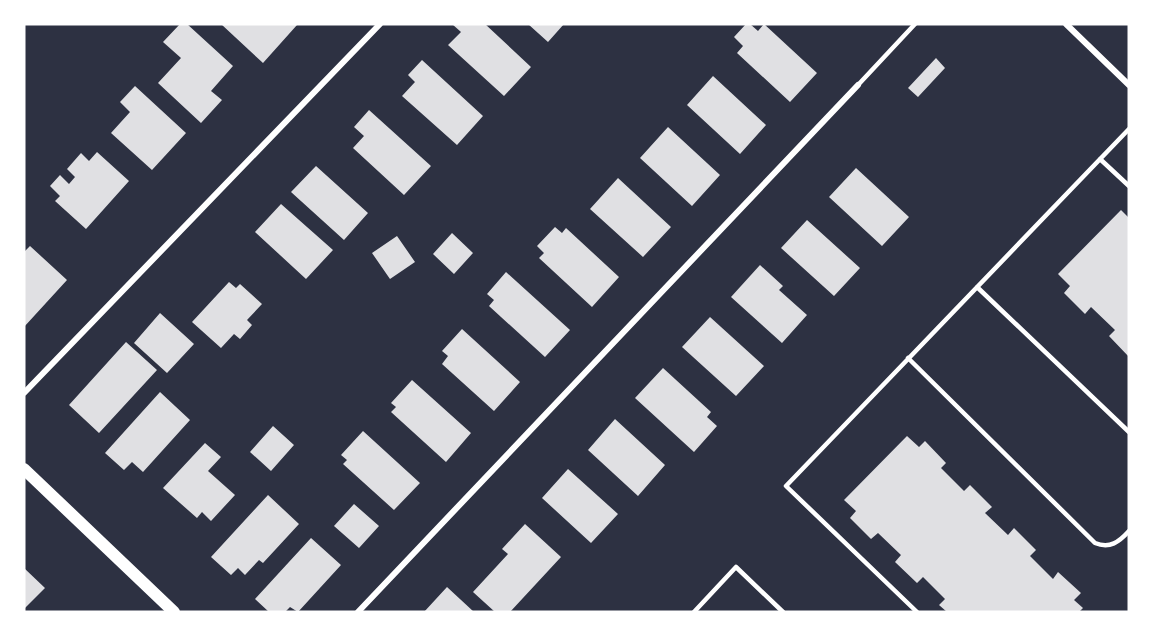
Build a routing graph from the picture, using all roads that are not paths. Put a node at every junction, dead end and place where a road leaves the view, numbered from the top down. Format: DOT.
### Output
graph roads {
  1 [pos="380,24"];
  2 [pos="915,24"];
  3 [pos="1067,25"];
  4 [pos="858,85"];
  5 [pos="1129,85"];
  6 [pos="1129,129"];
  7 [pos="1100,159"];
  8 [pos="1129,186"];
  9 [pos="977,287"];
  10 [pos="909,358"];
  11 [pos="24,393"];
  12 [pos="1129,432"];
  13 [pos="24,469"];
  14 [pos="1129,531"];
  15 [pos="174,612"];
  16 [pos="358,612"];
  17 [pos="694,612"];
  18 [pos="783,612"];
  19 [pos="917,612"];
  1 -- 11 [label="street"];
  2 -- 4 [label="lane"];
  3 -- 5 [label="street"];
  4 -- 16 [label="street"];
  6 -- 7 [label="lane"];
  7 -- 8 [label="lane"];
  7 -- 9 [label="lane"];
  9 -- 10 [label="lane"];
  9 -- 12 [label="lane"];
  10 -- 14 [label="lane"];
  10 -- 19 [label="lane"];
  13 -- 15 [label="main road"];
  17 -- 18 [label="lane"];
}
